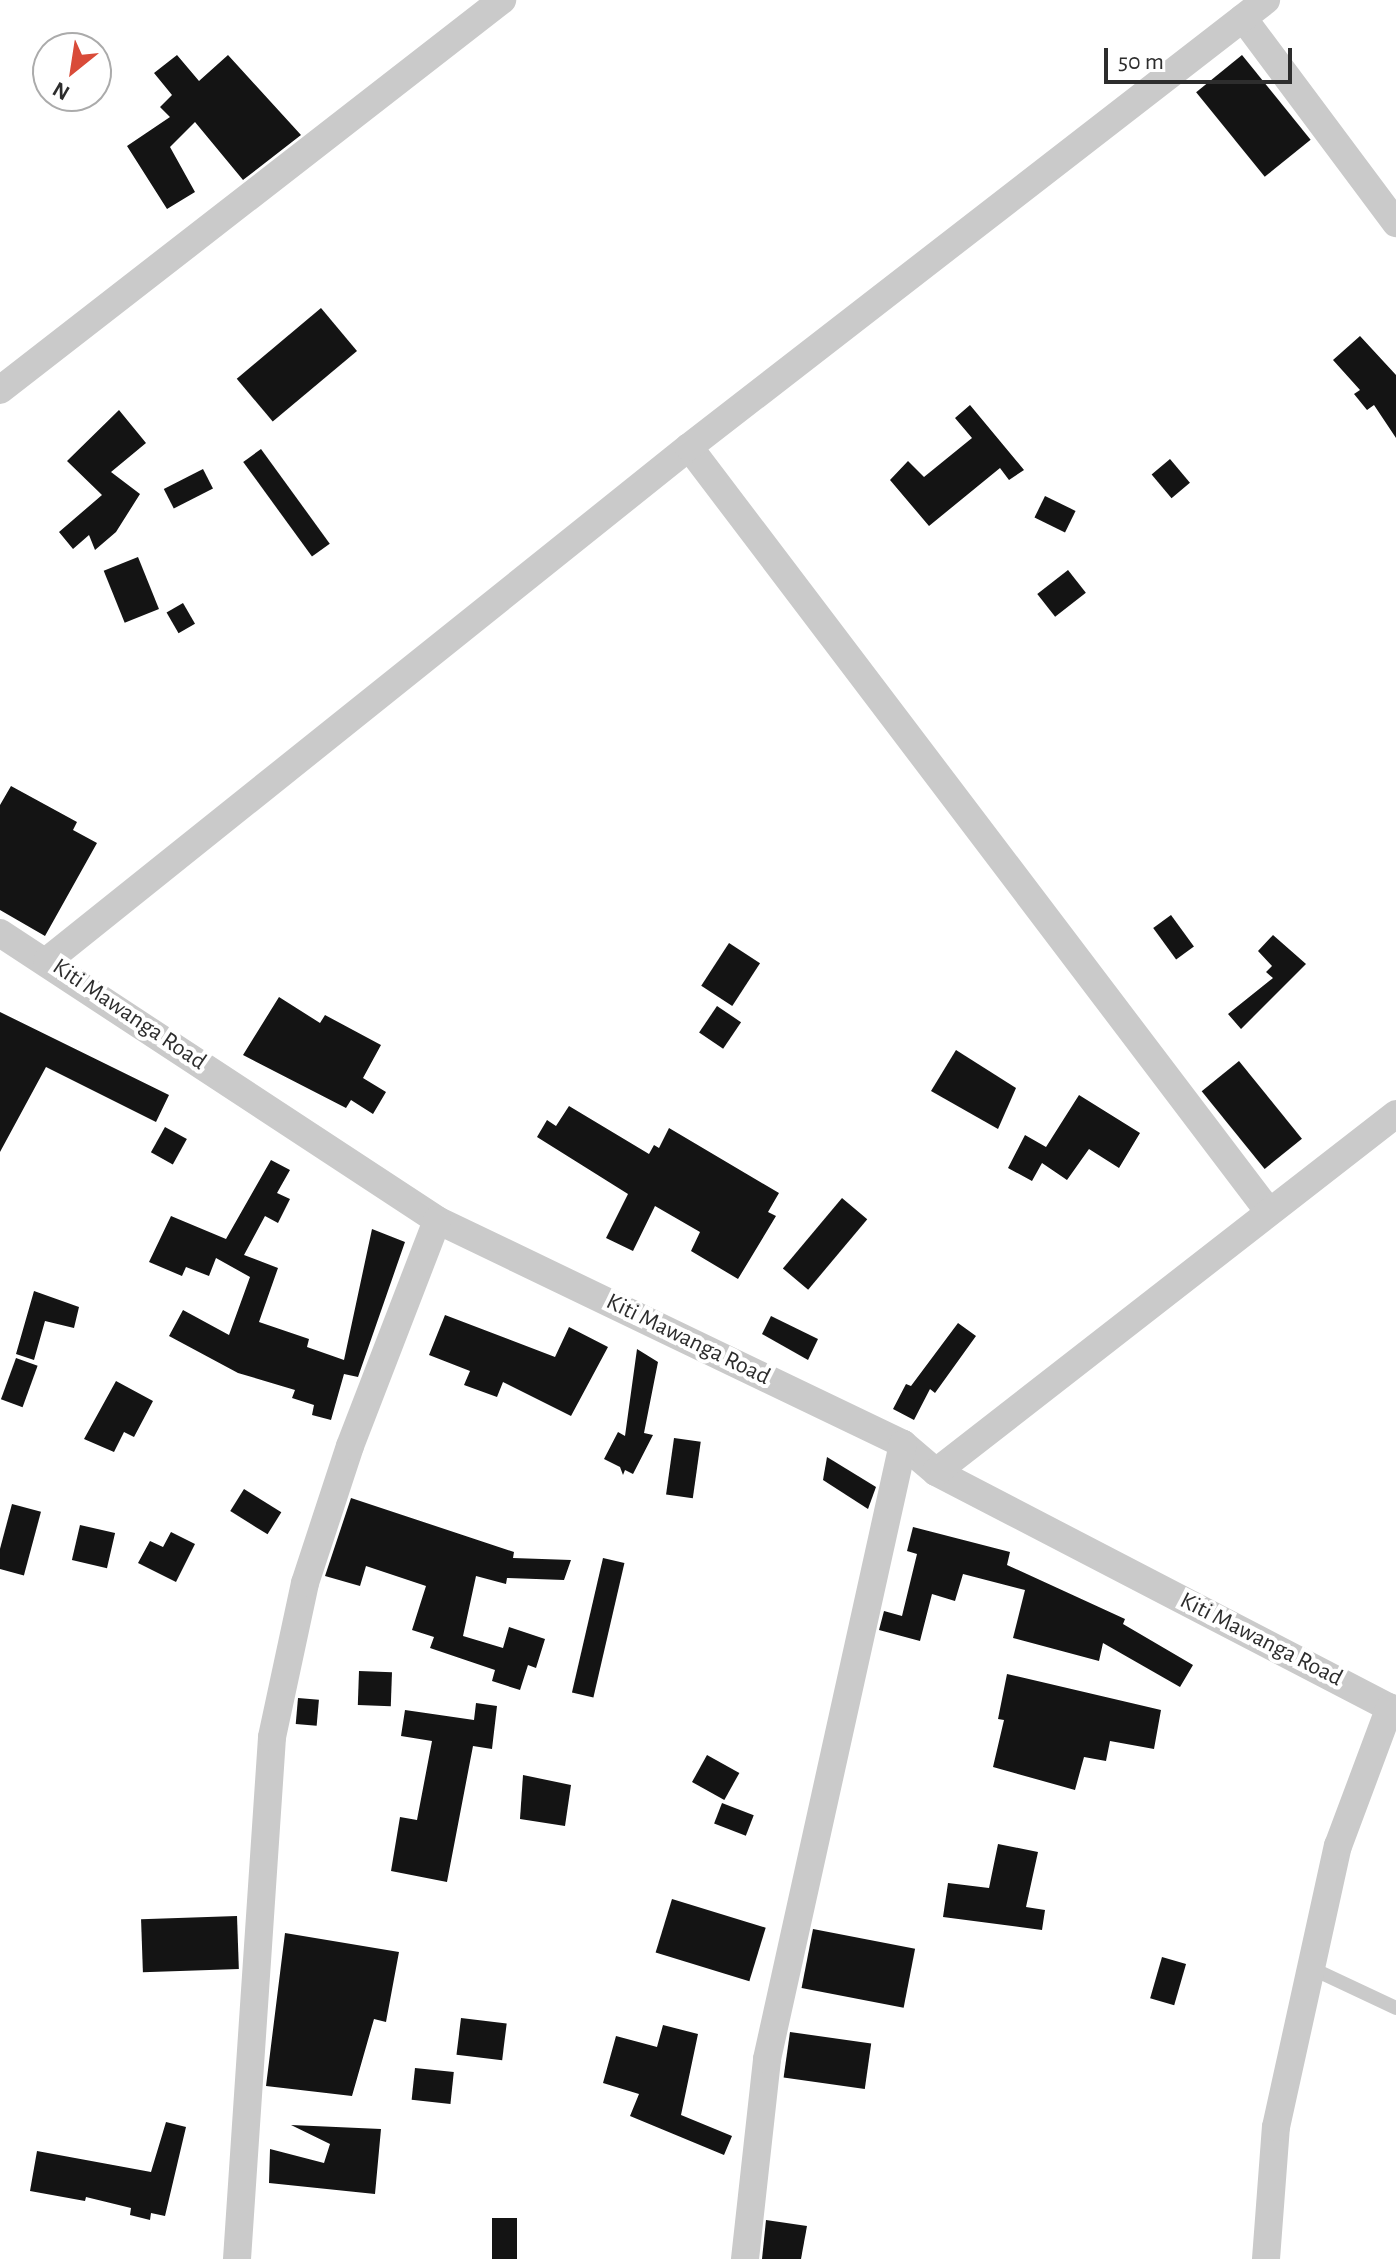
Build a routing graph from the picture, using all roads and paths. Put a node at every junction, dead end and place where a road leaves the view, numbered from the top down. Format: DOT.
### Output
graph roads {
  1 [pos="502,0"];
  2 [pos="1266,0"];
  3 [pos="1243,18"];
  4 [pos="1396,223"];
  5 [pos="0,390"];
  6 [pos="689,447"];
  7 [pos="0,933"];
  8 [pos="47,961"];
  9 [pos="1396,1114"];
  10 [pos="1269,1212"];
  11 [pos="437,1220"];
  12 [pos="903,1444"];
  13 [pos="936,1472"];
  14 [pos="1393,1709"];
  15 [pos="1311,1968"];
  16 [pos="1396,2008"];
  17 [pos="237,2259"];
  18 [pos="745,2259"];
  19 [pos="1266,2259"];
  1 -- 5 [label="street"];
  2 -- 3 [label="street"];
  3 -- 4 [label="street"];
  3 -- 6 [label="street"];
  6 -- 8 [label="street"];
  6 -- 10 [label="street"];
  7 -- 8 [label="street, Kiti Mawanga Road"];
  8 -- 11 [label="street, Kiti Mawanga Road"];
  9 -- 10 [label="street"];
  10 -- 13 [label="street"];
  11 -- 12 [label="street, Kiti Mawanga Road"];
  11 -- 17 [label="street"];
  12 -- 13 [label="street, Kiti Mawanga Road"];
  12 -- 18 [label="street"];
  13 -- 14 [label="street, Kiti Mawanga Road"];
  14 -- 15 [label="street"];
  15 -- 16 [label="lane"];
  15 -- 19 [label="street"];
}
